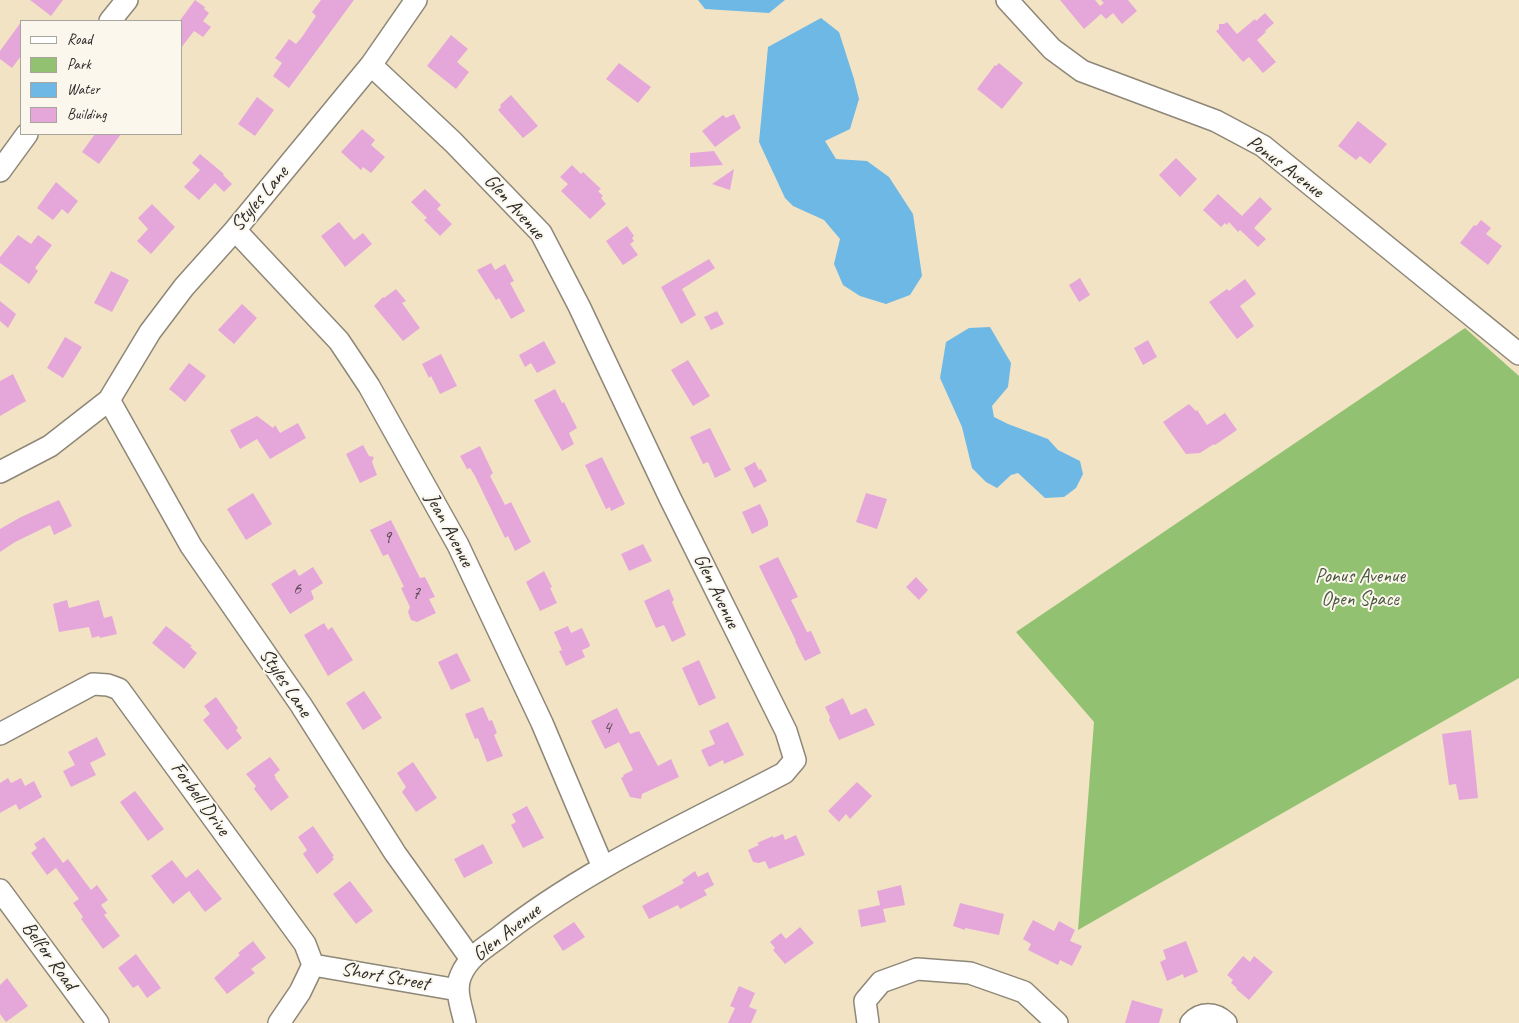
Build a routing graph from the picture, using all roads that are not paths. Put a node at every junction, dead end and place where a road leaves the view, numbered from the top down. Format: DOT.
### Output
graph roads {
  1 [pos="127,0"];
  2 [pos="416,0"];
  3 [pos="1007,0"];
  4 [pos="111,20"];
  5 [pos="370,65"];
  6 [pos="26,135"];
  7 [pos="0,172"];
  8 [pos="235,230"];
  9 [pos="1519,354"];
  10 [pos="109,400"];
  11 [pos="0,472"];
  12 [pos="0,734"];
  13 [pos="603,868"];
  14 [pos="0,890"];
  15 [pos="471,959"];
  16 [pos="313,965"];
  17 [pos="458,990"];
  18 [pos="98,1023"];
  19 [pos="279,1023"];
  20 [pos="465,1023"];
  21 [pos="868,1023"];
  22 [pos="1056,1023"];
  23 [pos="1191,1023"];
  24 [pos="1226,1023"];
  1 -- 4 [label="street"];
  2 -- 5 [label="street, Styles Lane"];
  3 -- 9 [label="street, Ponus Avenue"];
  5 -- 8 [label="street, Styles Lane"];
  5 -- 13 [label="street, Glen Avenue"];
  6 -- 7 [label="street"];
  8 -- 10 [label="street, Styles Lane"];
  8 -- 13 [label="street, Jean Avenue"];
  10 -- 11 [label="street, Styles Lane"];
  10 -- 15 [label="street, Styles Lane"];
  12 -- 16 [label="street, Forbell Drive"];
  13 -- 15 [label="street, Glen Avenue"];
  14 -- 18 [label="street, Belfor Road"];
  15 -- 17 [label="street, Glen Avenue"];
  16 -- 17 [label="street, Short Street"];
  16 -- 19 [label="street"];
  17 -- 20 [label="street"];
  21 -- 22 [label="street"];
  23 -- 24 [label="street"];
}
